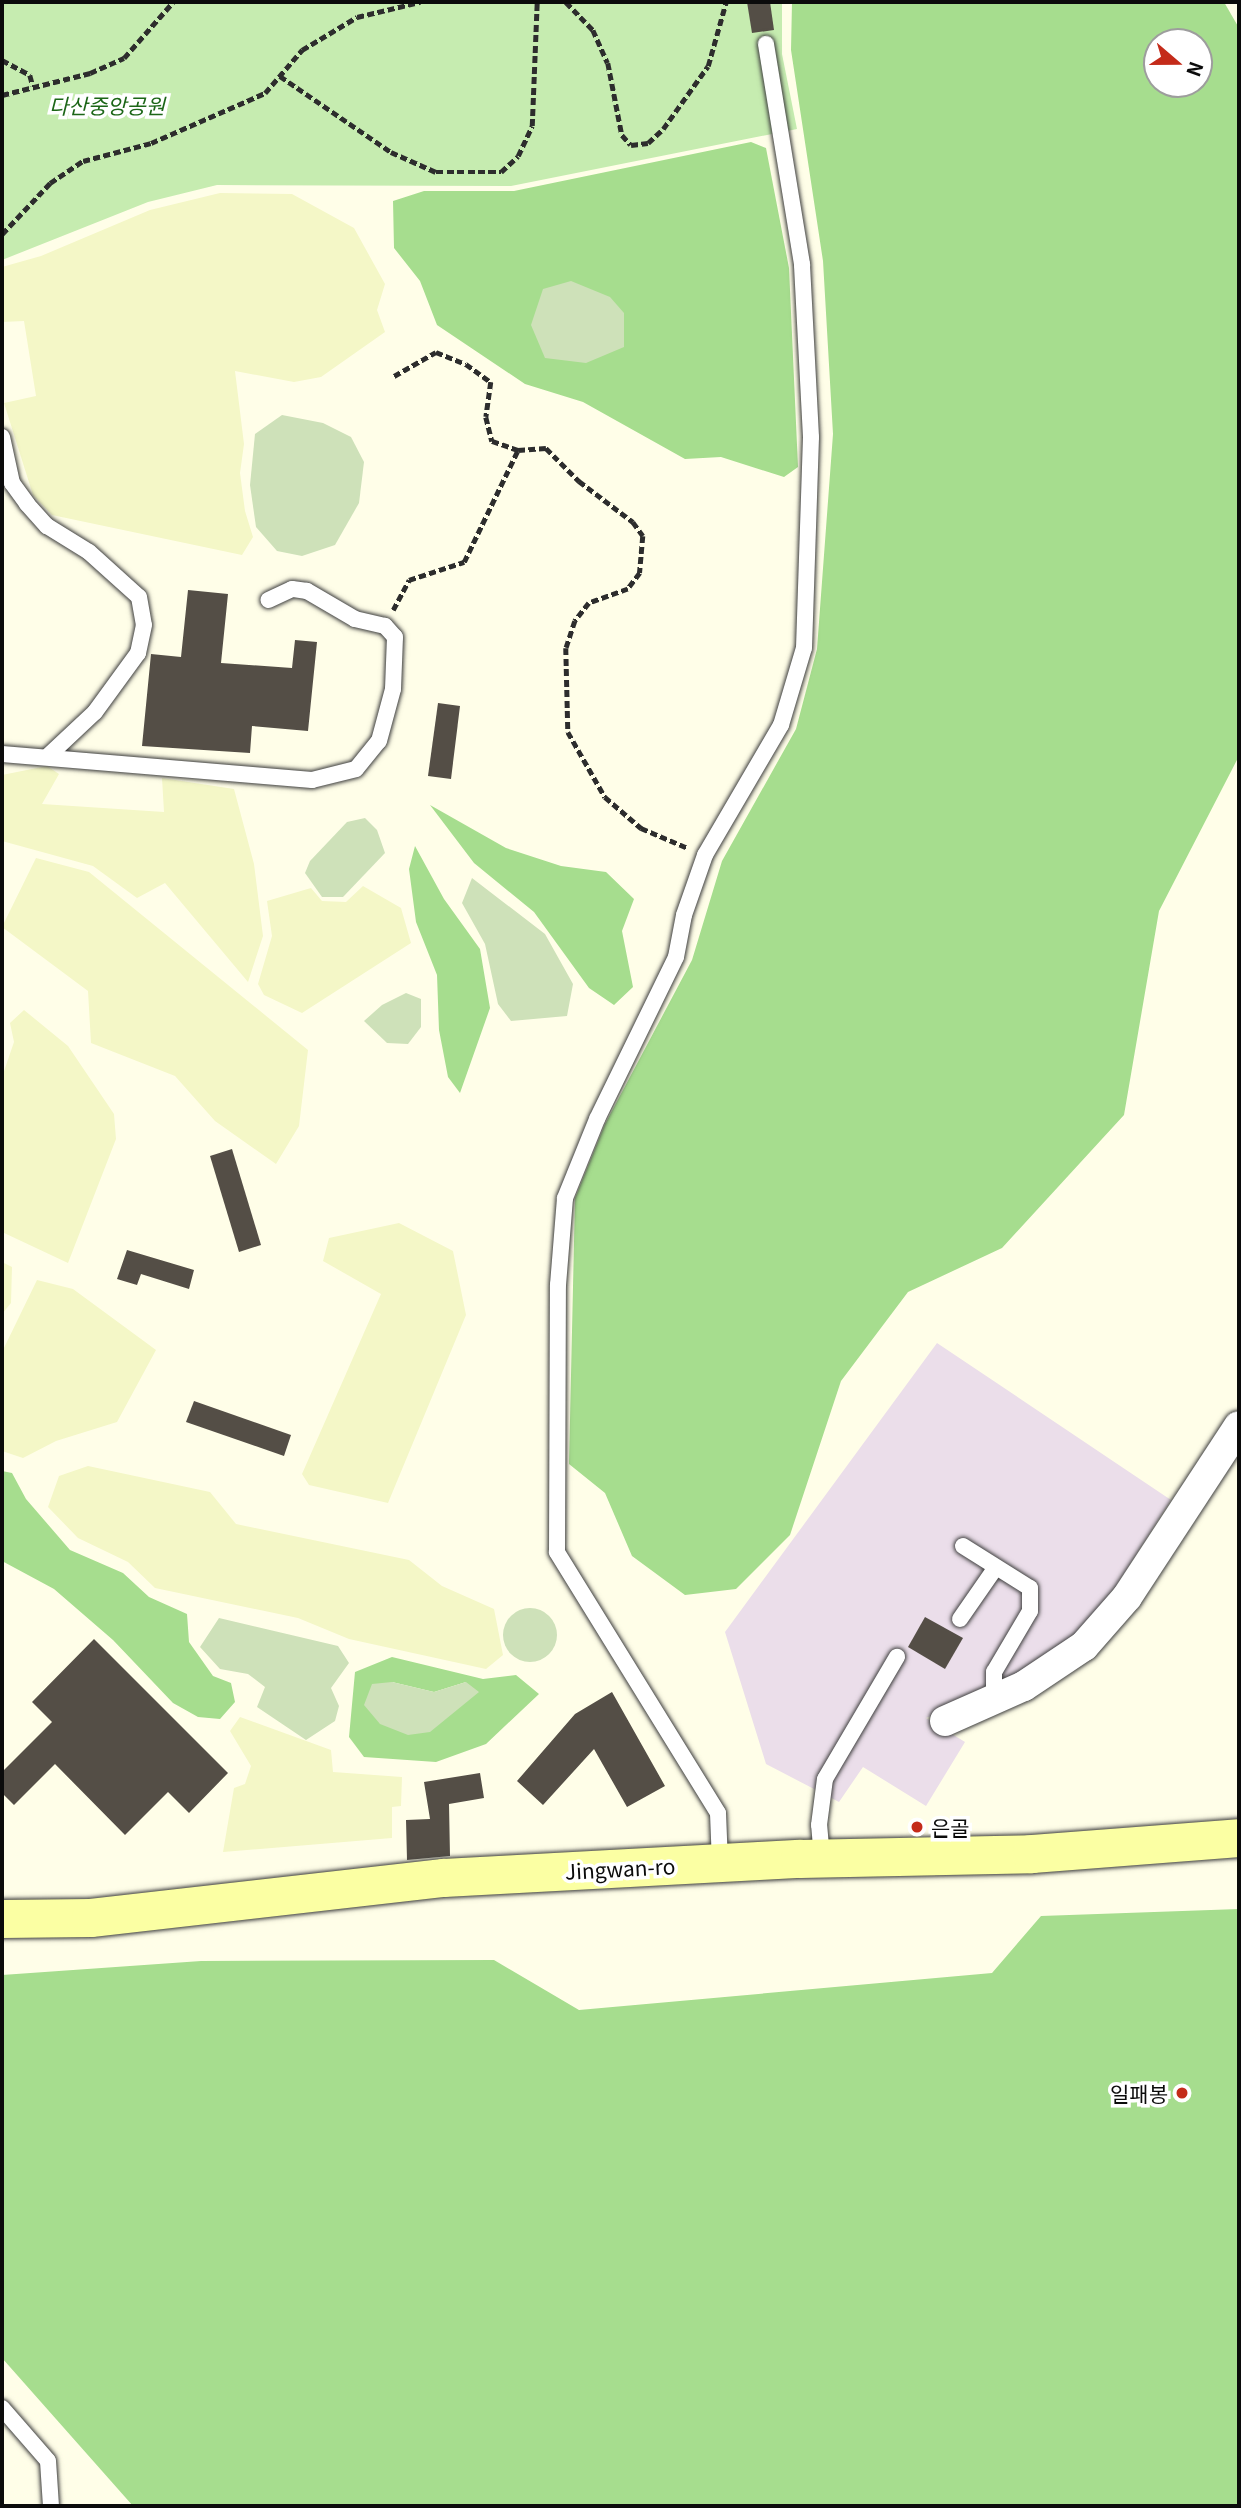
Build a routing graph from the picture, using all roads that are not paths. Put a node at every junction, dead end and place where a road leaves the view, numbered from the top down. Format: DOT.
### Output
graph roads {
  1 [pos="766,44"];
  2 [pos="2,437"];
  3 [pos="268,600"];
  4 [pos="2,754"];
  5 [pos="49,755"];
  6 [pos="1239,1426"];
  7 [pos="963,1546"];
  8 [pos="996,1567"];
  9 [pos="960,1619"];
  10 [pos="897,1657"];
  11 [pos="993,1699"];
  12 [pos="945,1721"];
  13 [pos="1239,1838"];
  14 [pos="822,1858"];
  15 [pos="720,1863"];
  16 [pos="2,1919"];
  17 [pos="2,2409"];
  18 [pos="51,2506"];
  1 -- 15 [label="lane"];
  2 -- 5 [label="lane"];
  3 -- 5 [label="lane"];
  4 -- 5 [label="lane"];
  6 -- 11 [label="street"];
  7 -- 8 [label="lane"];
  8 -- 9 [label="lane"];
  8 -- 11 [label="lane"];
  10 -- 14 [label="lane"];
  11 -- 12 [label="street"];
  13 -- 14 [label="main road, Jingwan-ro"];
  14 -- 15 [label="main road, Jingwan-ro"];
  15 -- 16 [label="main road, Jingwan-ro"];
  17 -- 18 [label="lane"];
}
